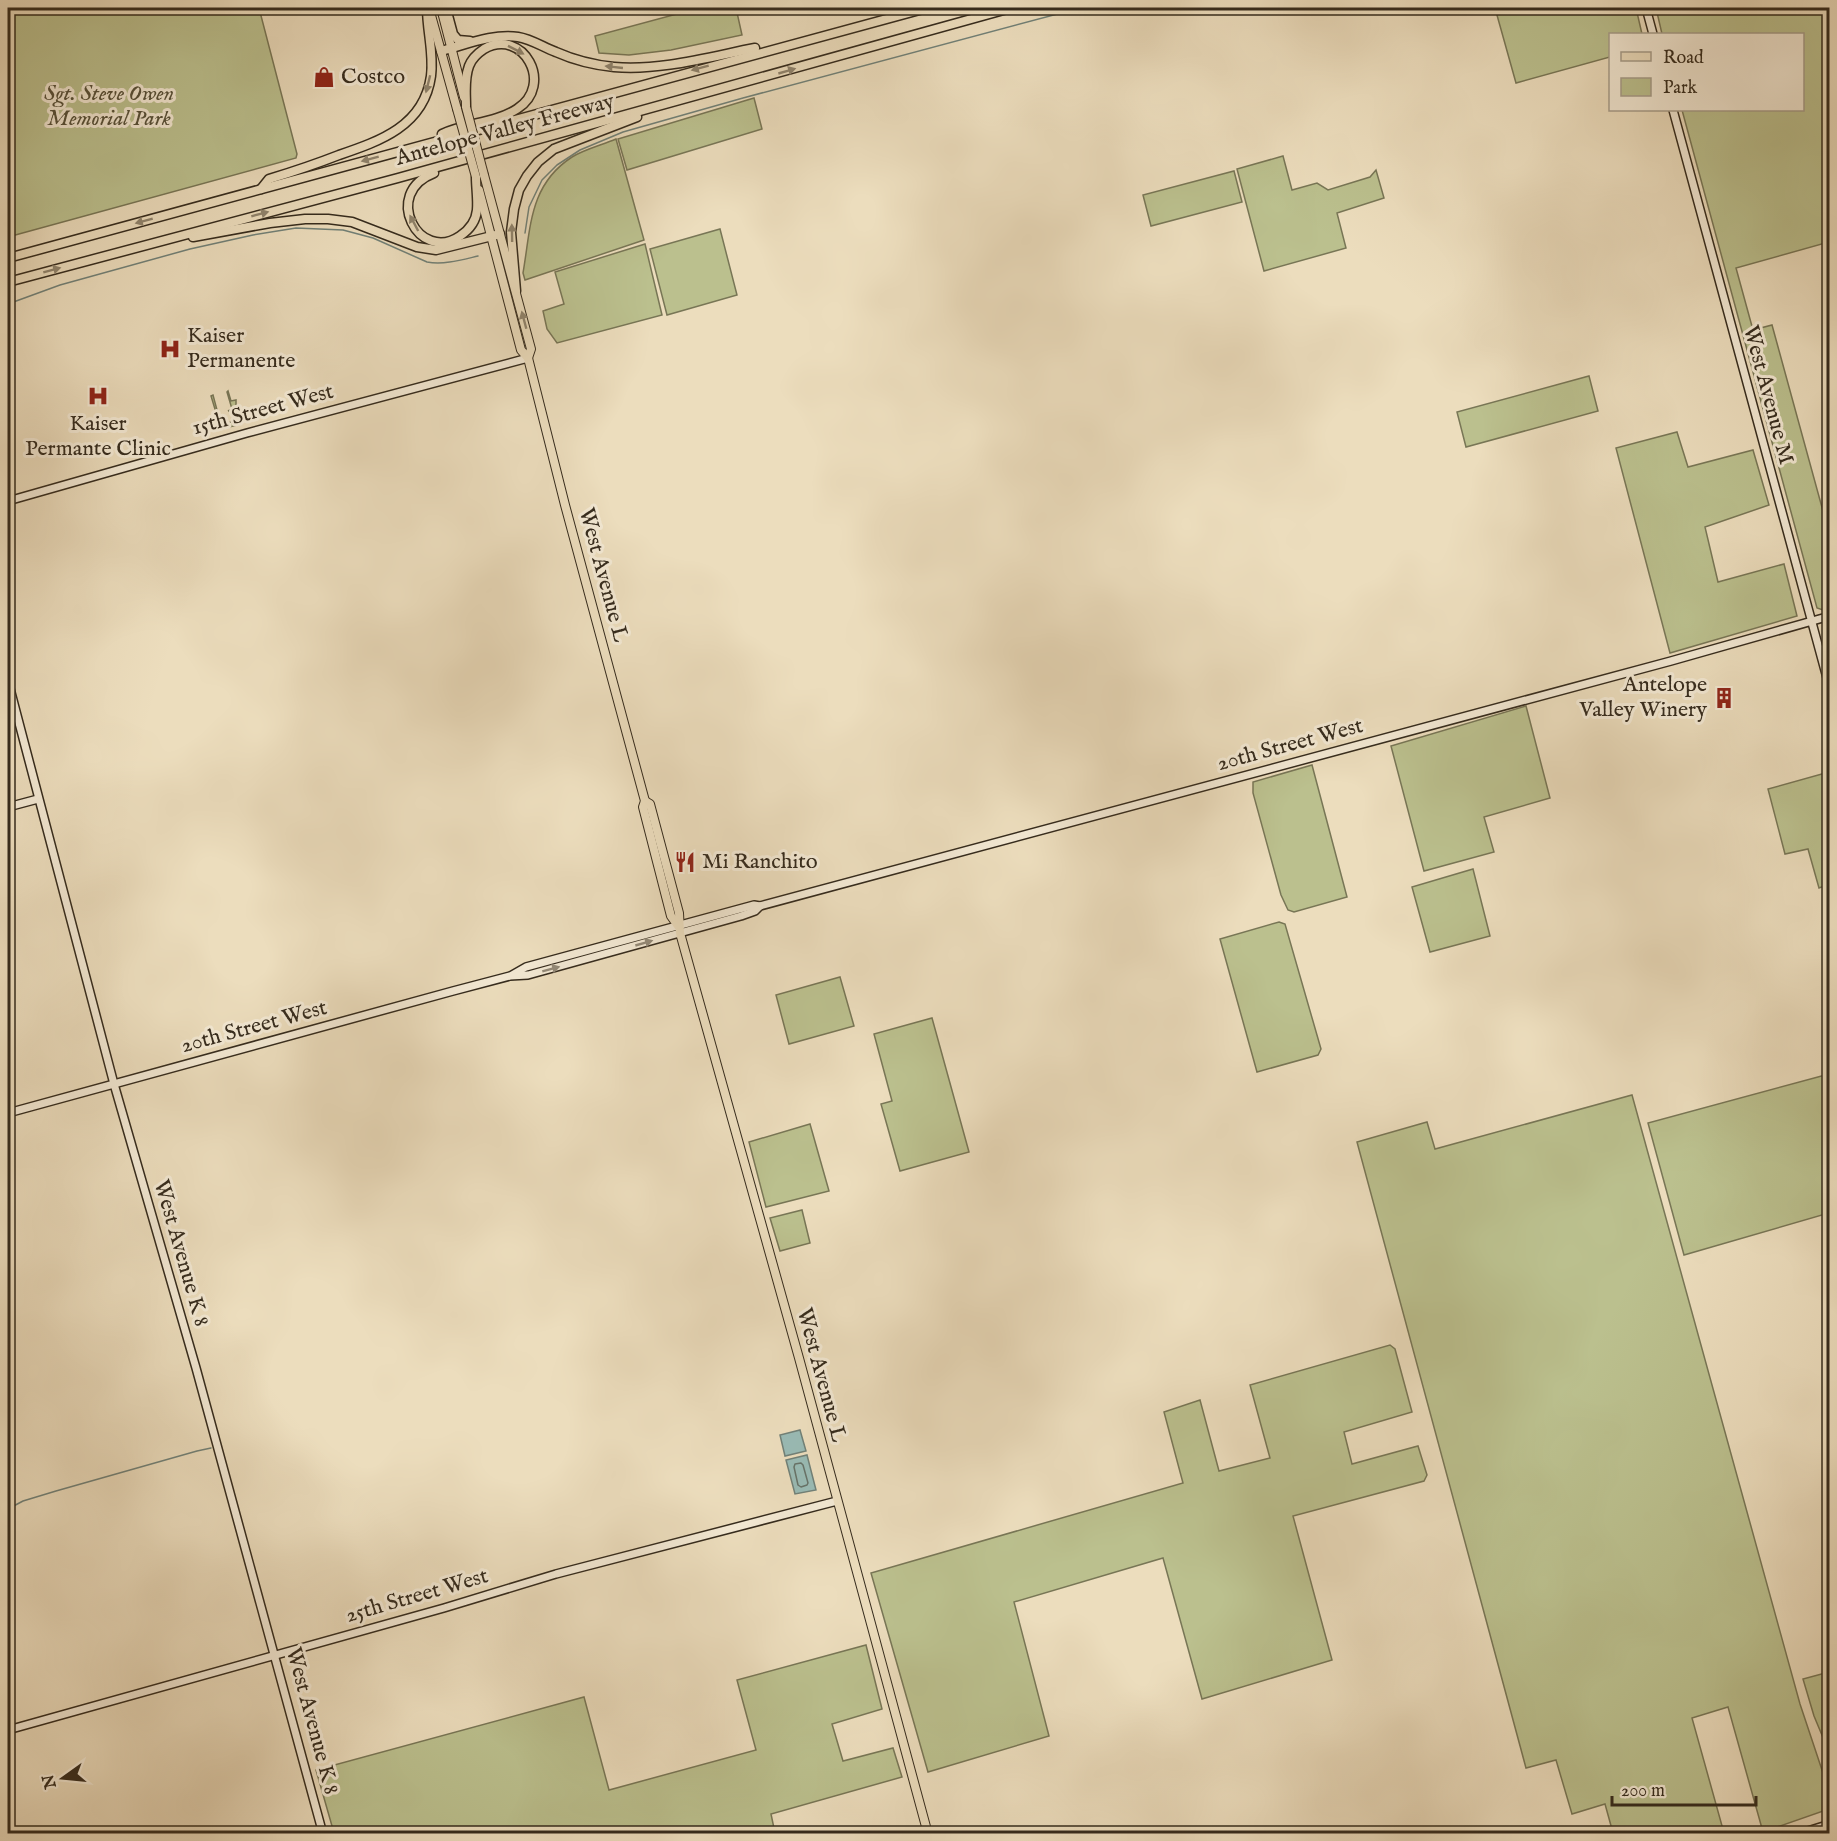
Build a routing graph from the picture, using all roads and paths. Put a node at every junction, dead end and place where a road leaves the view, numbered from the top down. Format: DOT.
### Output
graph roads {
  1 [pos="428,8"];
  2 [pos="441,8"];
  3 [pos="446,8"];
  4 [pos="927,8"];
  5 [pos="1011,8"];
  6 [pos="1646,8"];
  7 [pos="1653,33"];
  8 [pos="817,36"];
  9 [pos="479,41"];
  10 [pos="451,49"];
  11 [pos="441,51"];
  12 [pos="677,102"];
  13 [pos="462,108"];
  14 [pos="1673,111"];
  15 [pos="520,144"];
  16 [pos="420,145"];
  17 [pos="480,176"];
  18 [pos="260,189"];
  19 [pos="496,235"];
  20 [pos="163,240"];
  21 [pos="8,258"];
  22 [pos="8,282"];
  23 [pos="516,291"];
  24 [pos="528,358"];
  25 [pos="8,501"];
  26 [pos="1830,616"];
  27 [pos="1811,621"];
  28 [pos="8,681"];
  29 [pos="1830,689"];
  30 [pos="38,799"];
  31 [pos="8,807"];
  32 [pos="679,929"];
  33 [pos="114,1084"];
  34 [pos="8,1113"];
  35 [pos="837,1501"];
  36 [pos="275,1654"];
  37 [pos="8,1730"];
  38 [pos="1830,1824"];
  39 [pos="323,1833"];
  40 [pos="928,1833"];
  41 [pos="1798,1833"];
  1 -- 11 [label="main road, West Avenue L"];
  1 -- 18 [label="highway, one-way"];
  2 -- 10 [label="main road, West Avenue L"];
  3 -- 9 [label="highway"];
  4 -- 8 [label="highway, Antelope Valley Freeway"];
  12 -- 5 [label="highway, Antelope Valley Freeway, one-way"];
  6 -- 7 [label="street"];
  8 -- 9 [label="highway, one-way"];
  8 -- 16 [label="highway, Antelope Valley Freeway, one-way"];
  9 -- 10 [label="highway"];
  10 -- 11 [label="highway"];
  10 -- 13 [label="main road, West Avenue L"];
  11 -- 13 [label="main road, West Avenue L"];
  12 -- 15 [label="highway, Antelope Valley Freeway"];
  23 -- 12 [label="highway, one-way"];
  13 -- 16 [label="highway, one-way"];
  13 -- 17 [label="main road, West Avenue L, bridge"];
  14 -- 27 [label="street, West Avenue M"];
  17 -- 15 [label="highway, one-way"];
  20 -- 15 [label="highway, Antelope Valley Freeway, one-way"];
  16 -- 18 [label="highway, Antelope Valley Freeway, one-way"];
  17 -- 19 [label="main road, West Avenue L"];
  18 -- 21 [label="highway, Antelope Valley Freeway, one-way"];
  19 -- 20 [label="highway"];
  19 -- 23 [label="main road, West Avenue L"];
  19 -- 24 [label="main road, West Avenue L"];
  22 -- 20 [label="highway, Antelope Valley Freeway, one-way"];
  24 -- 23 [label="main road, West Avenue L, one-way"];
  24 -- 25 [label="street, 15th Street West"];
  24 -- 32 [label="main road, West Avenue L"];
  26 -- 27 [label="street, 20th Street West"];
  27 -- 29 [label="street, West Avenue M"];
  27 -- 32 [label="street, 20th Street West"];
  28 -- 30 [label="street, West Avenue K 8"];
  30 -- 31 [label="street"];
  30 -- 33 [label="street, West Avenue K 8"];
  32 -- 33 [label="street, 20th Street West"];
  32 -- 35 [label="main road, West Avenue L"];
  33 -- 34 [label="street, 20th Street West"];
  33 -- 36 [label="street, West Avenue K 8"];
  35 -- 36 [label="street, 25th Street West"];
  35 -- 40 [label="main road, West Avenue L"];
  36 -- 37 [label="street, 25th Street West"];
  36 -- 39 [label="street, West Avenue K 8"];
  38 -- 41 [label="street"];
}
